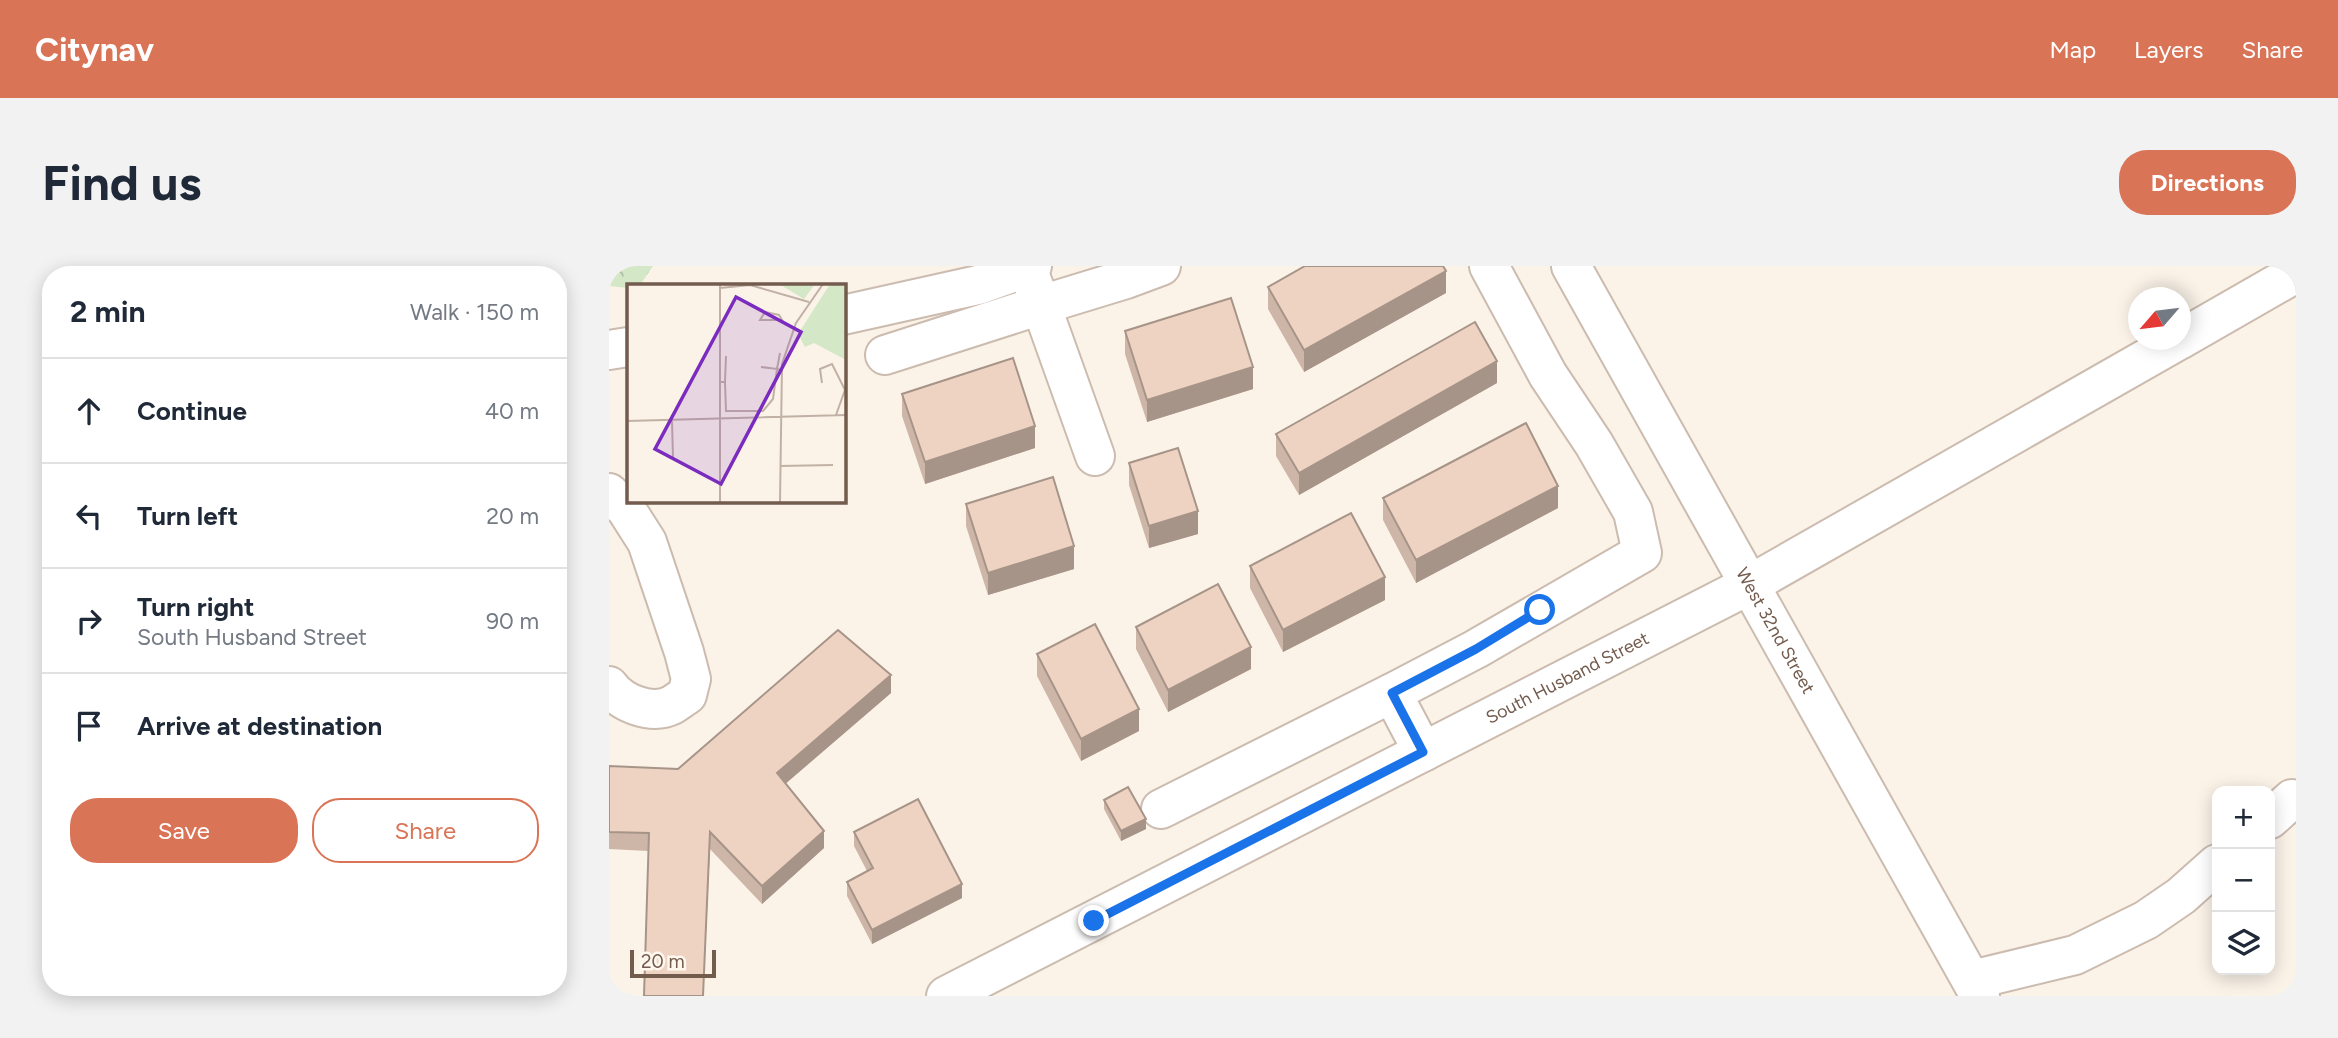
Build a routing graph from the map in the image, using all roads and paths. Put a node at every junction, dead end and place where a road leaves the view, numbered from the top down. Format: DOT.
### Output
graph roads {
  1 [pos="1161,266"];
  2 [pos="1489,266"];
  3 [pos="1571,266"];
  4 [pos="1030,267"];
  5 [pos="2296,273"];
  6 [pos="1041,305"];
  7 [pos="845,316"];
  8 [pos="2191,333"];
  9 [pos="627,347"];
  10 [pos="609,350"];
  11 [pos="2161,350"];
  12 [pos="885,355"];
  13 [pos="1095,456"];
  14 [pos="609,493"];
  15 [pos="1749,585"];
  16 [pos="609,686"];
  17 [pos="1392,693"];
  18 [pos="1423,752"];
  19 [pos="1161,809"];
  20 [pos="2212,868"];
  21 [pos="1976,988"];
  22 [pos="946,996"];
  1 -- 6 [label="street"];
  2 -- 17 [label="street"];
  3 -- 15 [label="street, West 32nd Street"];
  4 -- 6 [label="street"];
  4 -- 7 [label="street"];
  5 -- 8 [label="street, South Husband Street"];
  6 -- 12 [label="street"];
  6 -- 13 [label="street"];
  9 -- 10 [label="street"];
  11 -- 15 [label="street, South Husband Street"];
  14 -- 16 [label="street"];
  15 -- 18 [label="street, South Husband Street"];
  15 -- 21 [label="street, West 32nd Street"];
  17 -- 18 [label="street"];
  17 -- 19 [label="street"];
  18 -- 22 [label="street, South Husband Street"];
  20 -- 21 [label="street"];
}
